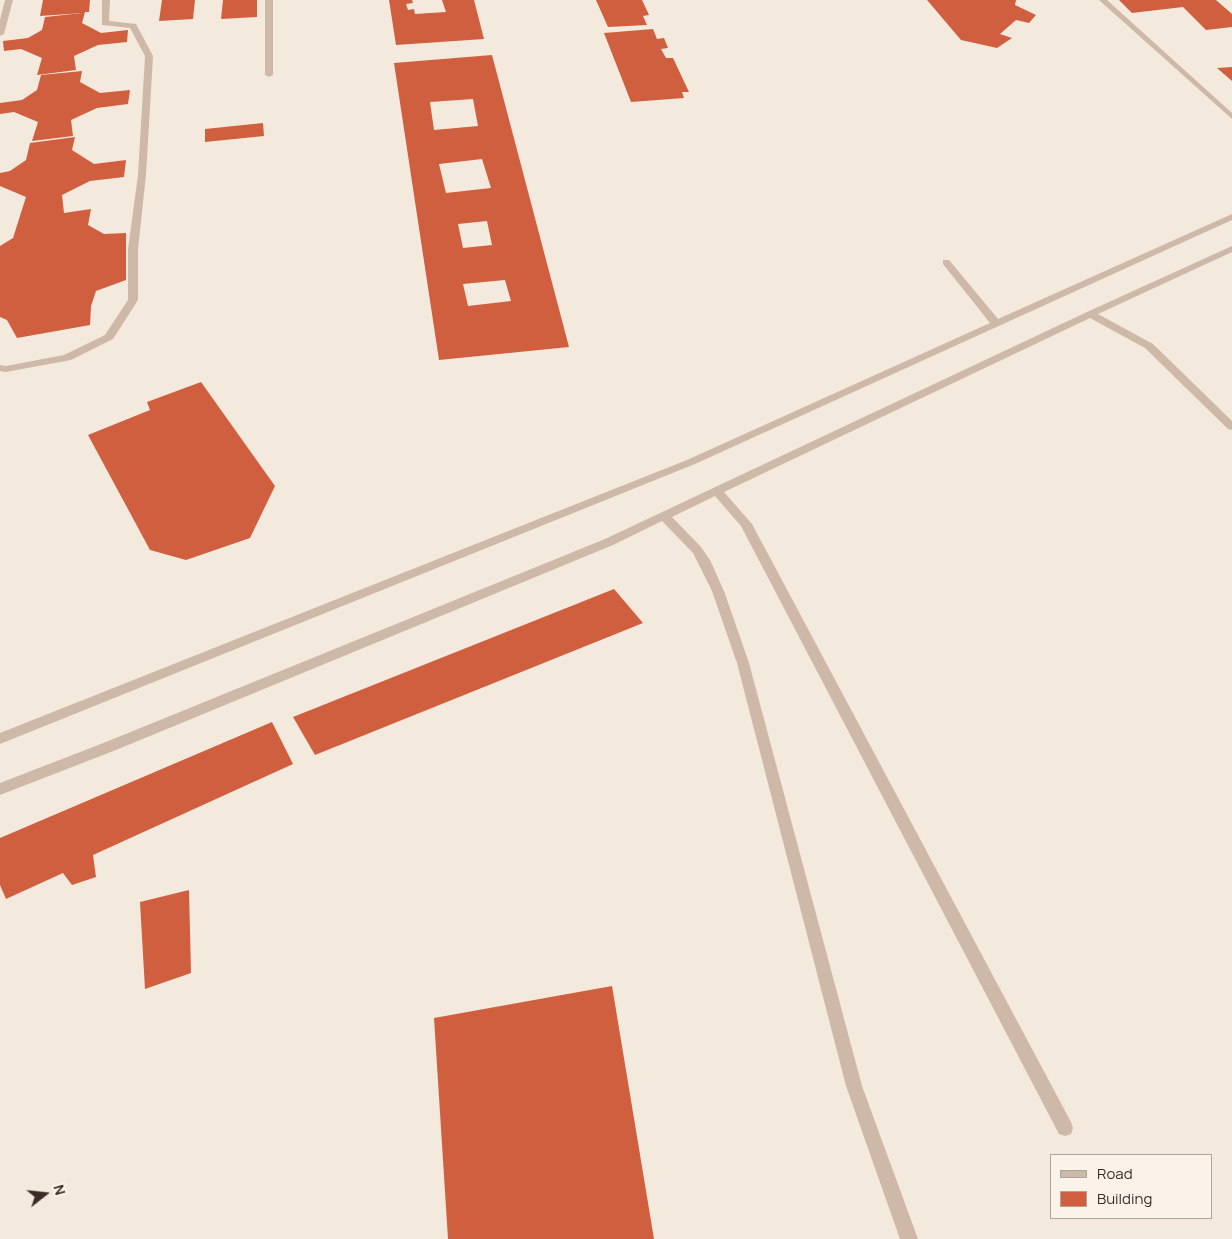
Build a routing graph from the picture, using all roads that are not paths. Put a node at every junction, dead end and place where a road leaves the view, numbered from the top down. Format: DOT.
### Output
graph roads {
  1 [pos="9,0"];
  2 [pos="106,0"];
  3 [pos="269,0"];
  4 [pos="1103,0"];
  5 [pos="0,34"];
  6 [pos="269,75"];
  7 [pos="1232,117"];
  8 [pos="1232,217"];
  9 [pos="1232,249"];
  10 [pos="946,262"];
  11 [pos="1090,314"];
  12 [pos="996,324"];
  13 [pos="0,368"];
  14 [pos="1232,427"];
  15 [pos="717,491"];
  16 [pos="664,516"];
  17 [pos="0,739"];
  18 [pos="0,789"];
  19 [pos="1065,1128"];
  20 [pos="908,1239"];
  1 -- 5 [label="street"];
  2 -- 13 [label="street"];
  3 -- 6 [label="street"];
  4 -- 7 [label="street"];
  8 -- 12 [label="street"];
  9 -- 11 [label="street"];
  10 -- 12 [label="street"];
  11 -- 14 [label="street"];
  11 -- 15 [label="street"];
  12 -- 17 [label="street"];
  15 -- 16 [label="street"];
  15 -- 19 [label="street"];
  16 -- 18 [label="street"];
  16 -- 20 [label="street"];
}
